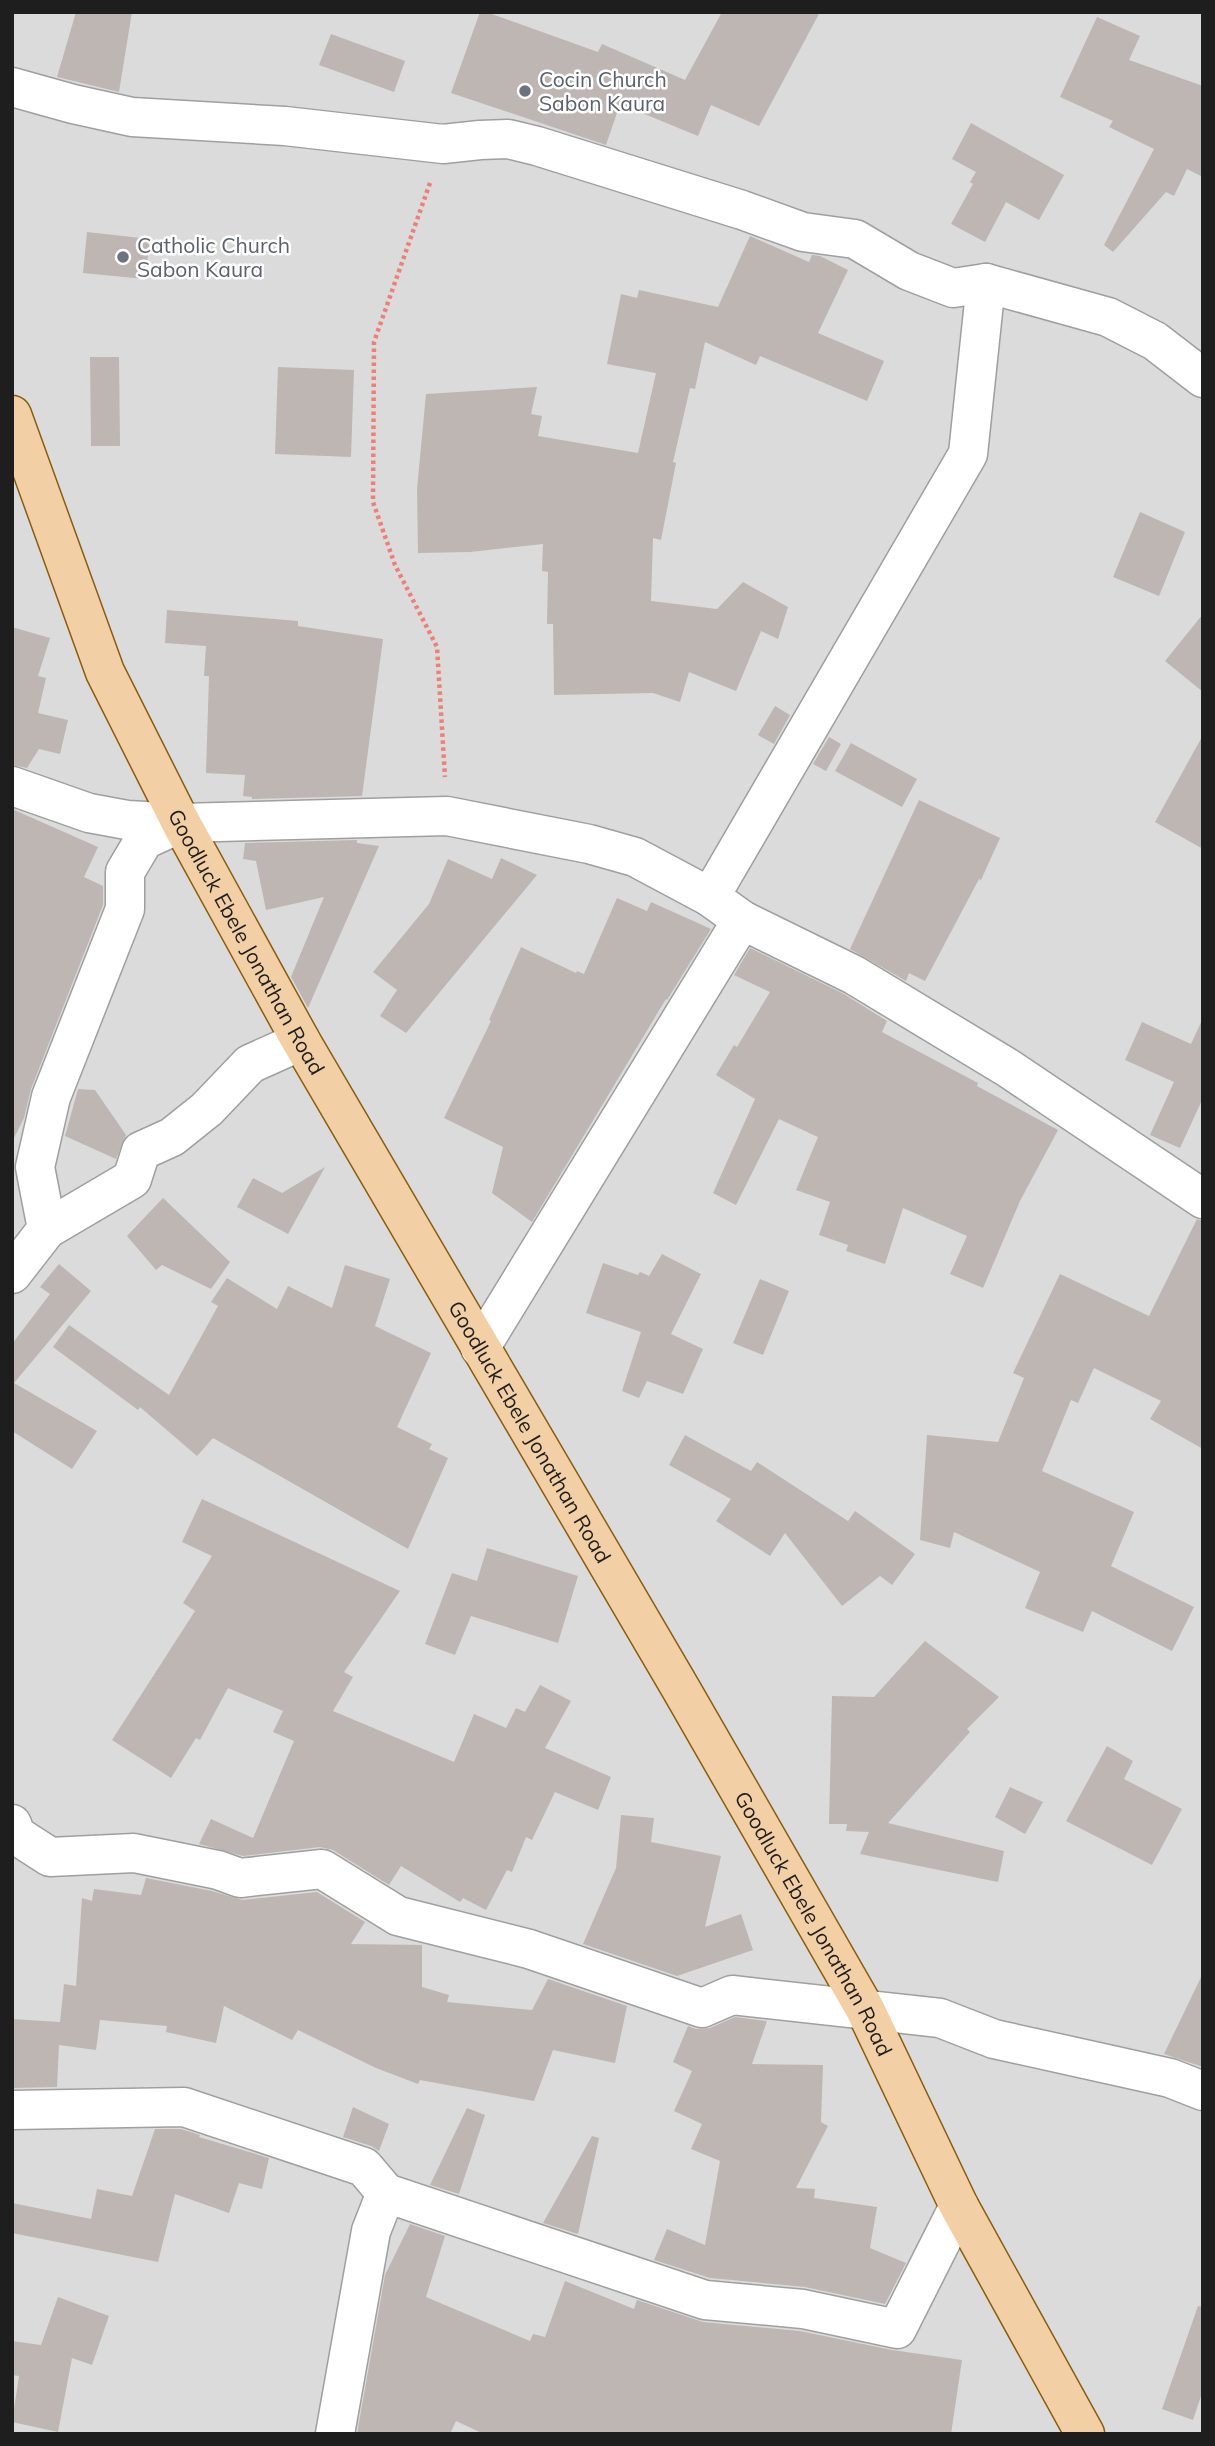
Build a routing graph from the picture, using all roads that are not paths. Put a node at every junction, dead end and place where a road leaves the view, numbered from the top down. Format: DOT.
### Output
graph roads {
  1 [pos="12,87"];
  2 [pos="986,283"];
  3 [pos="1203,379"];
  4 [pos="12,415"];
  5 [pos="12,786"];
  6 [pos="181,823"];
  7 [pos="710,897"];
  8 [pos="742,920"];
  9 [pos="301,1041"];
  10 [pos="1203,1199"];
  11 [pos="47,1230"];
  12 [pos="12,1274"];
  13 [pos="480,1348"];
  14 [pos="12,1824"];
  15 [pos="864,2008"];
  16 [pos="1203,2091"];
  17 [pos="12,2110"];
  18 [pos="386,2193"];
  19 [pos="959,2206"];
  20 [pos="335,2434"];
  21 [pos="1085,2434"];
  1 -- 2 [label="street"];
  2 -- 3 [label="street"];
  2 -- 7 [label="street"];
  4 -- 6 [label="main road, Goodluck Ebele Jonathan Road"];
  5 -- 6 [label="street"];
  6 -- 7 [label="street"];
  6 -- 9 [label="main road, Goodluck Ebele Jonathan Road"];
  6 -- 11 [label="street"];
  7 -- 8 [label="street"];
  8 -- 10 [label="street"];
  8 -- 13 [label="street"];
  9 -- 11 [label="street"];
  9 -- 13 [label="main road, Goodluck Ebele Jonathan Road"];
  11 -- 12 [label="street"];
  13 -- 15 [label="main road, Goodluck Ebele Jonathan Road"];
  14 -- 15 [label="street"];
  15 -- 16 [label="street"];
  15 -- 19 [label="main road, Goodluck Ebele Jonathan Road"];
  17 -- 18 [label="street"];
  18 -- 19 [label="street"];
  18 -- 20 [label="street"];
  19 -- 21 [label="main road, Goodluck Ebele Jonathan Road"];
}
